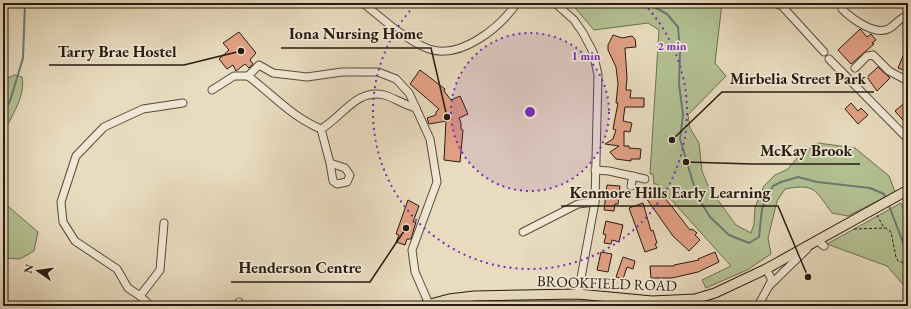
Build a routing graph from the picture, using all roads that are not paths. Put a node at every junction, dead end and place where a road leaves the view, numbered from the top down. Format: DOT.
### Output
graph roads {
  1 [pos="363,3"];
  2 [pos="517,3"];
  3 [pos="555,3"];
  4 [pos="780,4"];
  5 [pos="842,9"];
  6 [pos="908,14"];
  7 [pos="824,52"];
  8 [pos="829,59"];
  9 [pos="855,68"];
  10 [pos="248,76"];
  11 [pos="908,82"];
  12 [pos="212,90"];
  13 [pos="183,103"];
  14 [pos="416,108"];
  15 [pos="321,128"];
  16 [pos="908,139"];
  17 [pos="330,163"];
  18 [pos="595,170"];
  19 [pos="633,176"];
  20 [pos="645,179"];
  21 [pos="631,186"];
  22 [pos="908,190"];
  23 [pos="595,202"];
  24 [pos="164,223"];
  25 [pos="523,232"];
  26 [pos="819,242"];
  27 [pos="766,269"];
  28 [pos="769,286"];
  29 [pos="578,294"];
  30 [pos="140,296"];
  31 [pos="426,305"];
  32 [pos="151,306"];
  33 [pos="758,306"];
  1 -- 2 [label="street"];
  3 -- 18 [label="street"];
  4 -- 7 [label="street"];
  5 -- 6 [label="street"];
  8 -- 16 [label="street"];
  9 -- 11 [label="street"];
  10 -- 12 [label="street"];
  10 -- 14 [label="street"];
  10 -- 15 [label="street"];
  13 -- 30 [label="street"];
  14 -- 15 [label="street"];
  14 -- 31 [label="street"];
  15 -- 17 [label="street"];
  18 -- 19 [label="street"];
  18 -- 23 [label="street"];
  19 -- 20 [label="street"];
  19 -- 21 [label="street"];
  22 -- 26 [label="main road, BROOKFIELD ROAD"];
  23 -- 25 [label="street"];
  23 -- 29 [label="street"];
  24 -- 30 [label="street"];
  26 -- 27 [label="main road, BROOKFIELD ROAD"];
  26 -- 28 [label="street"];
  27 -- 28 [label="street"];
  27 -- 29 [label="main road, BROOKFIELD ROAD"];
  28 -- 33 [label="street"];
  29 -- 31 [label="main road, BROOKFIELD ROAD"];
  30 -- 32 [label="street"];
}
